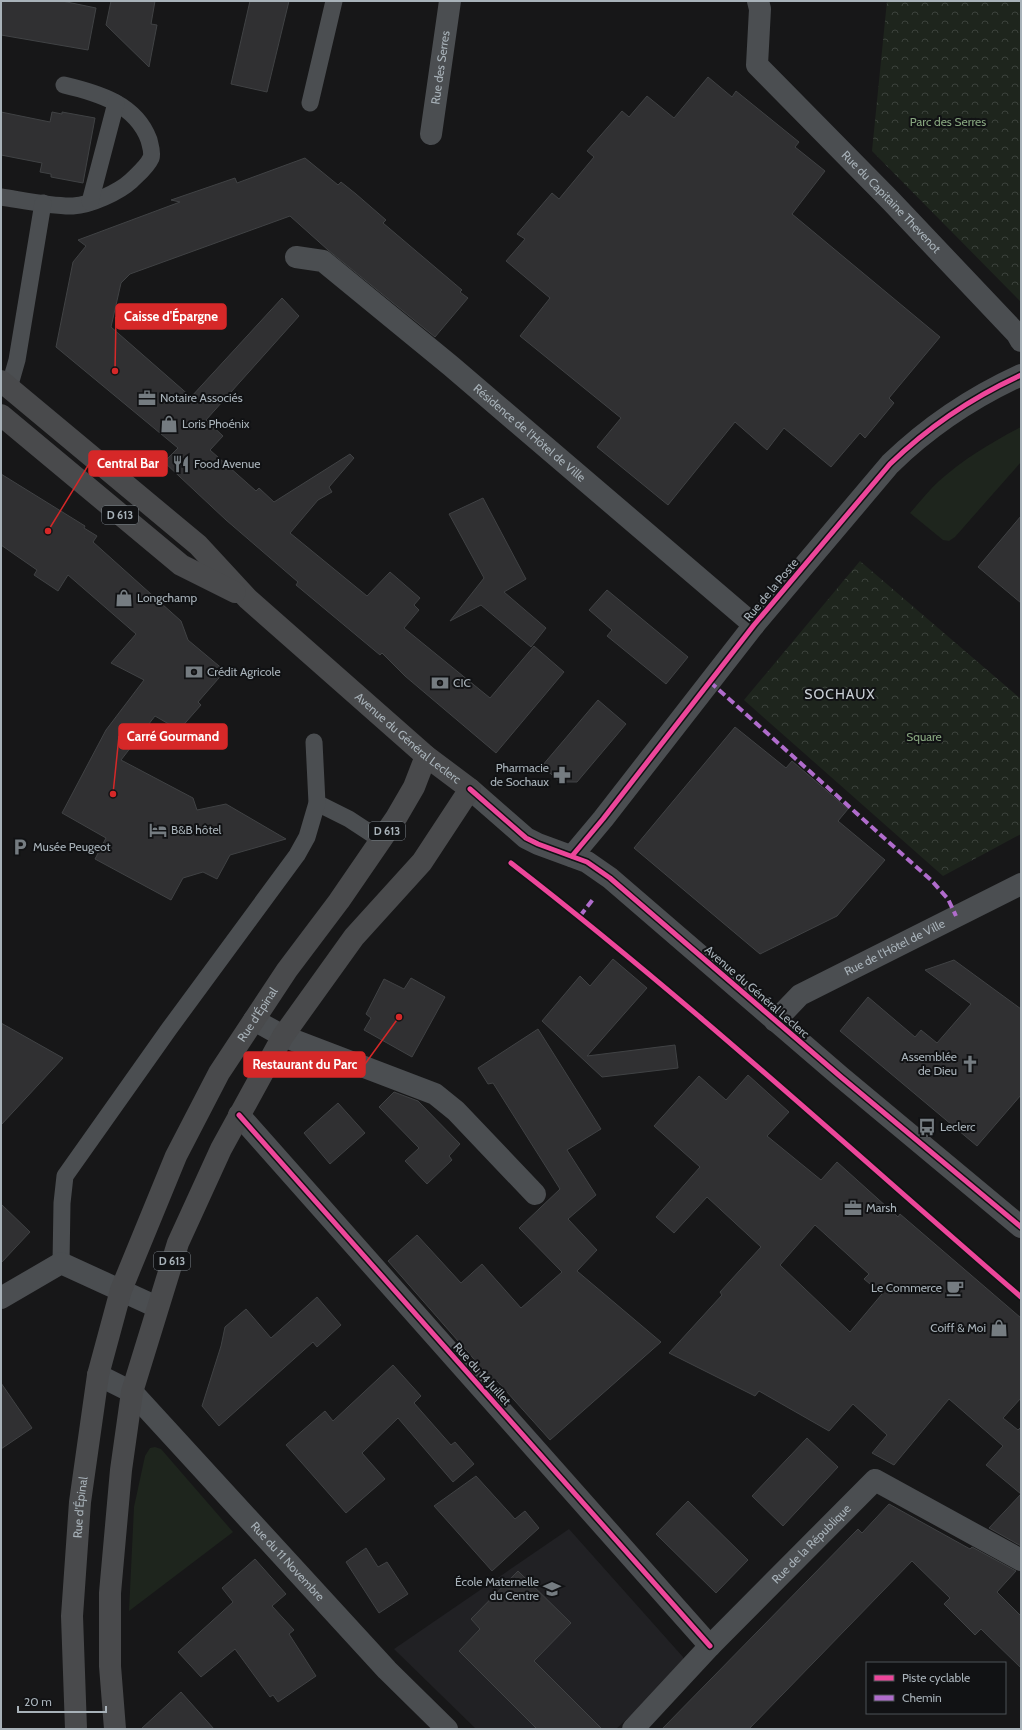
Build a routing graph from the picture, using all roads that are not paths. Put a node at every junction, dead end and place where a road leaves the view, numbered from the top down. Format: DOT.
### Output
graph roads {
  1 [pos="334,1"];
  2 [pos="450,1"];
  3 [pos="758,1"];
  4 [pos="64,85"];
  5 [pos="116,103"];
  6 [pos="310,103"];
  7 [pos="431,134"];
  8 [pos="1,197"];
  9 [pos="90,202"];
  10 [pos="43,203"];
  11 [pos="296,257"];
  12 [pos="1021,341"];
  13 [pos="1021,375"];
  14 [pos="5,384"];
  15 [pos="1,415"];
  16 [pos="248,599"];
  17 [pos="754,626"];
  18 [pos="314,742"];
  19 [pos="426,756"];
  20 [pos="470,790"];
  21 [pos="317,803"];
  22 [pos="381,840"];
  23 [pos="572,856"];
  24 [pos="1021,884"];
  25 [pos="254,1020"];
  26 [pos="776,1020"];
  27 [pos="283,1036"];
  28 [pos="239,1114"];
  29 [pos="535,1194"];
  30 [pos="1021,1228"];
  31 [pos="61,1263"];
  32 [pos="121,1290"];
  33 [pos="1,1298"];
  34 [pos="157,1307"];
  35 [pos="98,1375"];
  36 [pos="132,1392"];
  37 [pos="1021,1560"];
  38 [pos="710,1646"];
  39 [pos="76,1729"];
  40 [pos="115,1729"];
  41 [pos="446,1729"];
  42 [pos="633,1729"];
  1 -- 6 [label="lane"];
  2 -- 7 [label="street, Rue des Serres"];
  3 -- 12 [label="street, Rue du Capitaine Thevenot"];
  4 -- 5 [label="lane"];
  5 -- 9 [label="lane"];
  5 -- 9 [label="lane"];
  8 -- 10 [label="lane"];
  9 -- 10 [label="lane"];
  10 -- 14 [label="lane"];
  11 -- 17 [label="street, Résidence de l'Hôtel de Ville"];
  13 -- 17 [label="street, Rue de la Poste"];
  14 -- 16 [label="main road, Avenue du Général Leclerc / D 613"];
  15 -- 16 [label="main road, Avenue du Général Leclerc / D 613"];
  16 -- 19 [label="main road, Avenue du Général Leclerc"];
  17 -- 23 [label="street, Rue de la Poste"];
  18 -- 21 [label="lane"];
  19 -- 20 [label="main road, Avenue du Général Leclerc"];
  19 -- 22 [label="main road, Rue d'Épinal / D 613"];
  20 -- 23 [label="street, Avenue du Général Leclerc"];
  20 -- 27 [label="main road, D 613"];
  21 -- 22 [label="lane"];
  21 -- 31 [label="lane"];
  22 -- 25 [label="main road, Rue d'Épinal / D 613"];
  23 -- 26 [label="street, Avenue du Général Leclerc"];
  24 -- 26 [label="street, Rue de l'Hôtel de Ville"];
  25 -- 27 [label="street"];
  25 -- 32 [label="main road, Rue d'Épinal / D 613"];
  26 -- 30 [label="street, Avenue du Général Leclerc"];
  27 -- 28 [label="main road, D 613"];
  27 -- 29 [label="street"];
  28 -- 34 [label="main road, D 613"];
  28 -- 38 [label="street, Rue du 14 Juillet"];
  31 -- 32 [label="street"];
  31 -- 33 [label="street"];
  32 -- 34 [label="street"];
  32 -- 35 [label="main road, Rue d'Épinal / D 613"];
  34 -- 36 [label="main road, D 613"];
  35 -- 36 [label="street"];
  35 -- 39 [label="main road, Rue d'Épinal / D 613"];
  36 -- 40 [label="main road, D 613"];
  36 -- 41 [label="street, Rue du 11 Novembre"];
  37 -- 38 [label="street, Rue de la République"];
  38 -- 42 [label="street, Rue de la République"];
}
